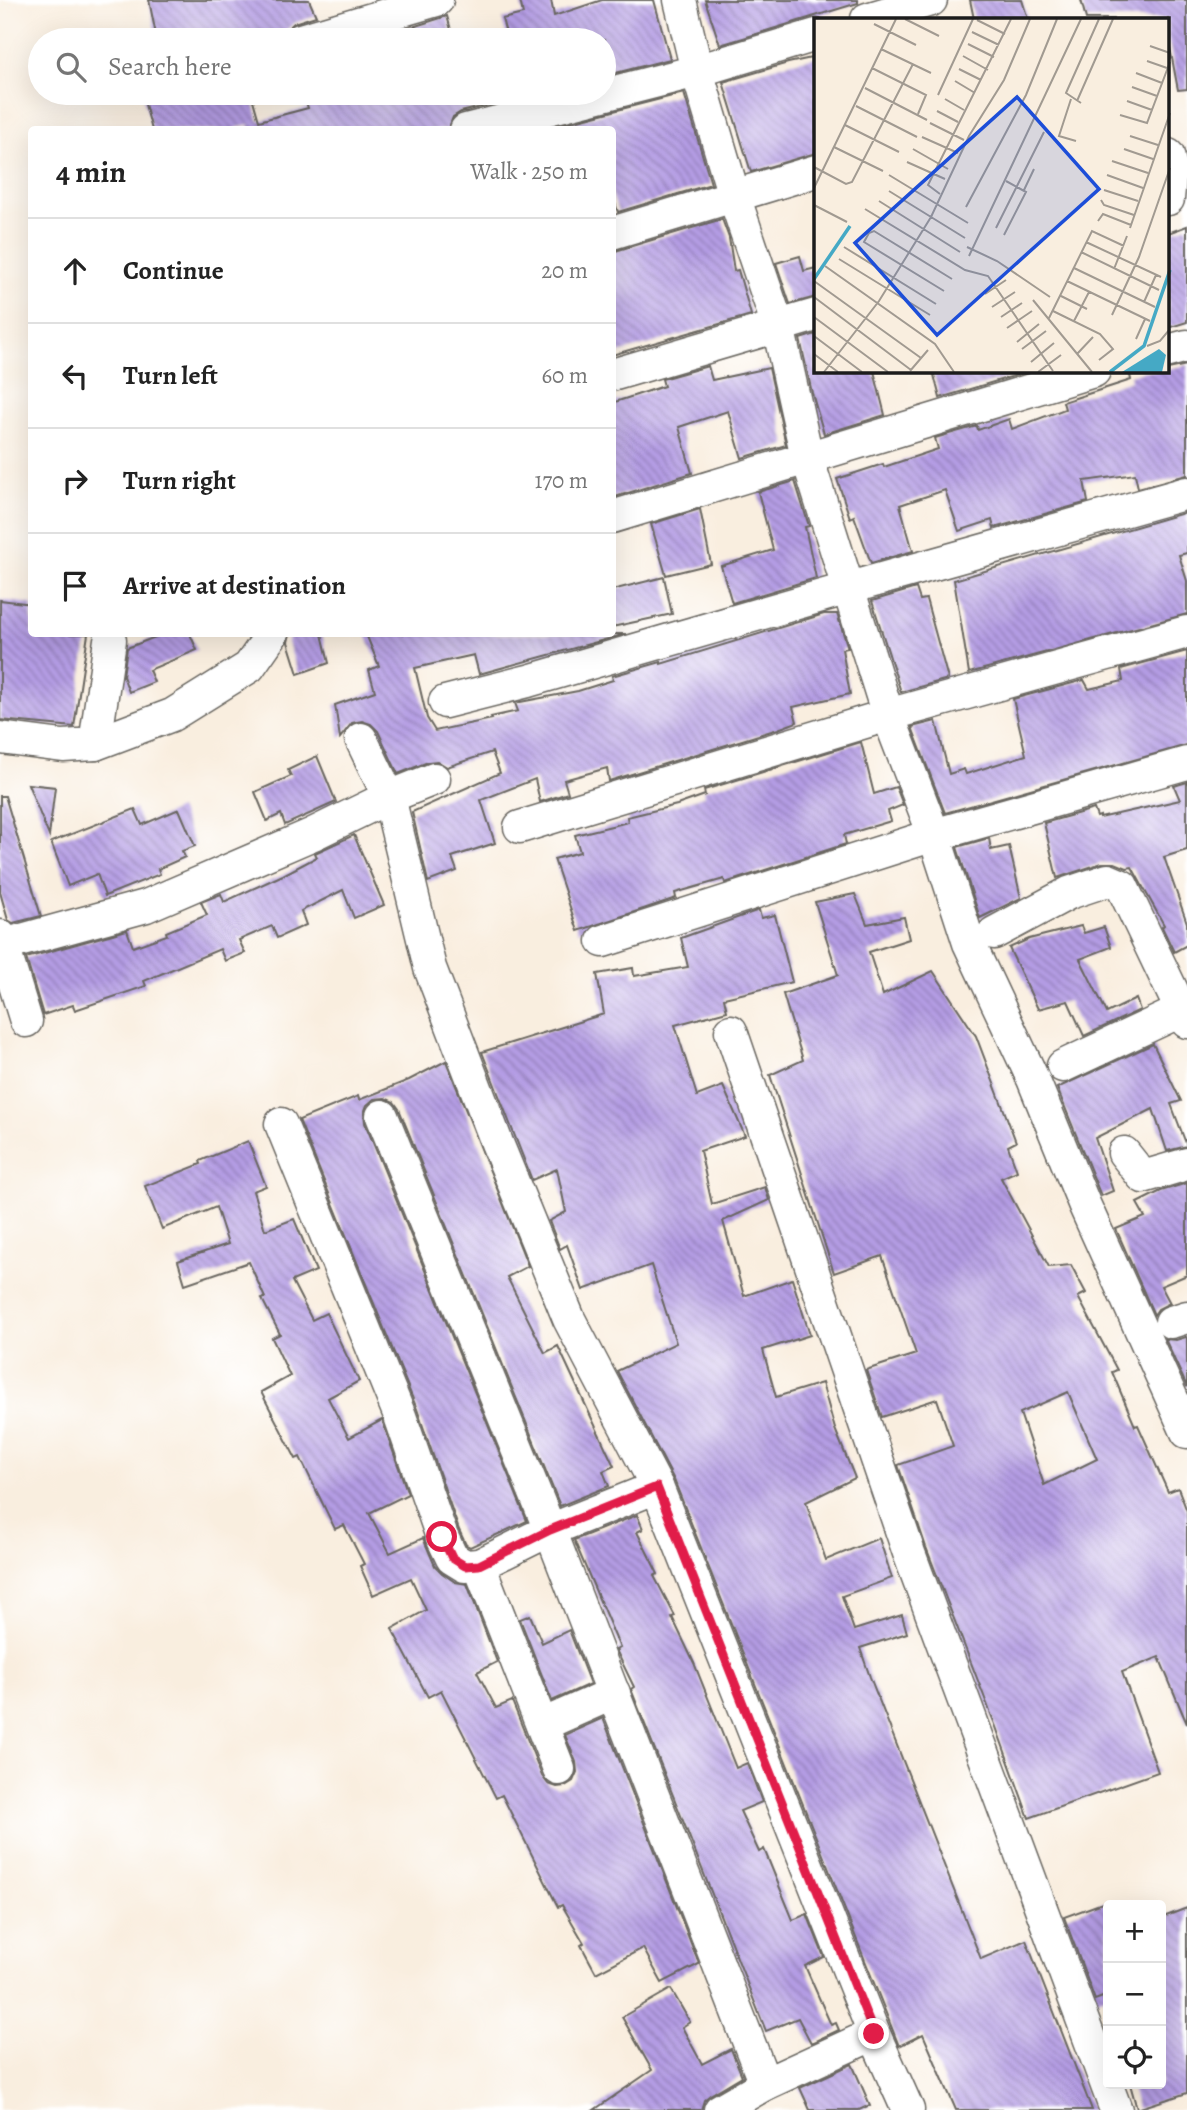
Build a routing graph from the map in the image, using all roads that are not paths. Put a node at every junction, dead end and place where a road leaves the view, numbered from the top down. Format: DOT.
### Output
graph roads {
  1 [pos="437,0"];
  2 [pos="680,0"];
  3 [pos="931,0"];
  4 [pos="870,18"];
  5 [pos="341,28"];
  6 [pos="814,36"];
  7 [pos="697,71"];
  8 [pos="616,92"];
  9 [pos="564,105"];
  10 [pos="482,126"];
  11 [pos="814,172"];
  12 [pos="734,196"];
  13 [pos="616,232"];
  14 [pos="814,316"];
  15 [pos="778,326"];
  16 [pos="1187,346"];
  17 [pos="1170,350"];
  18 [pos="1087,373"];
  19 [pos="616,374"];
  20 [pos="807,457"];
  21 [pos="1187,493"];
  22 [pos="616,516"];
  23 [pos="849,588"];
  24 [pos="1187,632"];
  25 [pos="270,637"];
  26 [pos="110,640"];
  27 [pos="445,702"];
  28 [pos="888,715"];
  29 [pos="0,738"];
  30 [pos="361,739"];
  31 [pos="95,744"];
  32 [pos="1187,763"];
  33 [pos="434,779"];
  34 [pos="389,797"];
  35 [pos="520,827"];
  36 [pos="934,835"];
  37 [pos="994,933"];
  38 [pos="603,941"];
  39 [pos="1,943"];
  40 [pos="1185,1014"];
  41 [pos="26,1021"];
  42 [pos="731,1031"];
  43 [pos="1063,1066"];
  44 [pos="382,1116"];
  45 [pos="281,1124"];
  46 [pos="1187,1164"];
  47 [pos="1131,1172"];
  48 [pos="1187,1432"];
  49 [pos="657,1487"];
  50 [pos="550,1530"];
  51 [pos="479,1565"];
  52 [pos="614,1693"];
  53 [pos="542,1725"];
  54 [pos="559,1769"];
  55 [pos="874,2034"];
  56 [pos="765,2084"];
  57 [pos="720,2110"];
  58 [pos="908,2110"];
  59 [pos="1116,2110"];
  1 -- 5 [label="street"];
  2 -- 7 [label="street"];
  3 -- 4 [label="street"];
  6 -- 7 [label="street"];
  7 -- 8 [label="street"];
  7 -- 12 [label="street"];
  9 -- 10 [label="street"];
  11 -- 12 [label="street"];
  12 -- 13 [label="street"];
  12 -- 15 [label="street"];
  14 -- 15 [label="street"];
  15 -- 19 [label="street"];
  15 -- 20 [label="street"];
  16 -- 17 [label="street"];
  18 -- 20 [label="street"];
  20 -- 22 [label="street"];
  20 -- 23 [label="street"];
  21 -- 23 [label="street"];
  23 -- 27 [label="street"];
  23 -- 28 [label="street"];
  24 -- 28 [label="street"];
  25 -- 31 [label="street"];
  26 -- 31 [label="street"];
  28 -- 35 [label="street"];
  28 -- 36 [label="street"];
  29 -- 31 [label="street"];
  30 -- 34 [label="street"];
  32 -- 36 [label="street"];
  33 -- 34 [label="street"];
  34 -- 39 [label="street"];
  34 -- 49 [label="street"];
  36 -- 38 [label="street"];
  36 -- 48 [label="street"];
  37 -- 40 [label="street"];
  39 -- 41 [label="street"];
  40 -- 43 [label="street"];
  42 -- 59 [label="street"];
  44 -- 50 [label="street"];
  45 -- 51 [label="street"];
  46 -- 47 [label="street"];
  49 -- 50 [label="street"];
  49 -- 55 [label="street"];
  50 -- 51 [label="street"];
  50 -- 52 [label="street"];
  51 -- 53 [label="street"];
  52 -- 53 [label="street"];
  52 -- 56 [label="street"];
  53 -- 54 [label="street"];
  55 -- 56 [label="street"];
  55 -- 58 [label="street"];
  56 -- 57 [label="street"];
}
